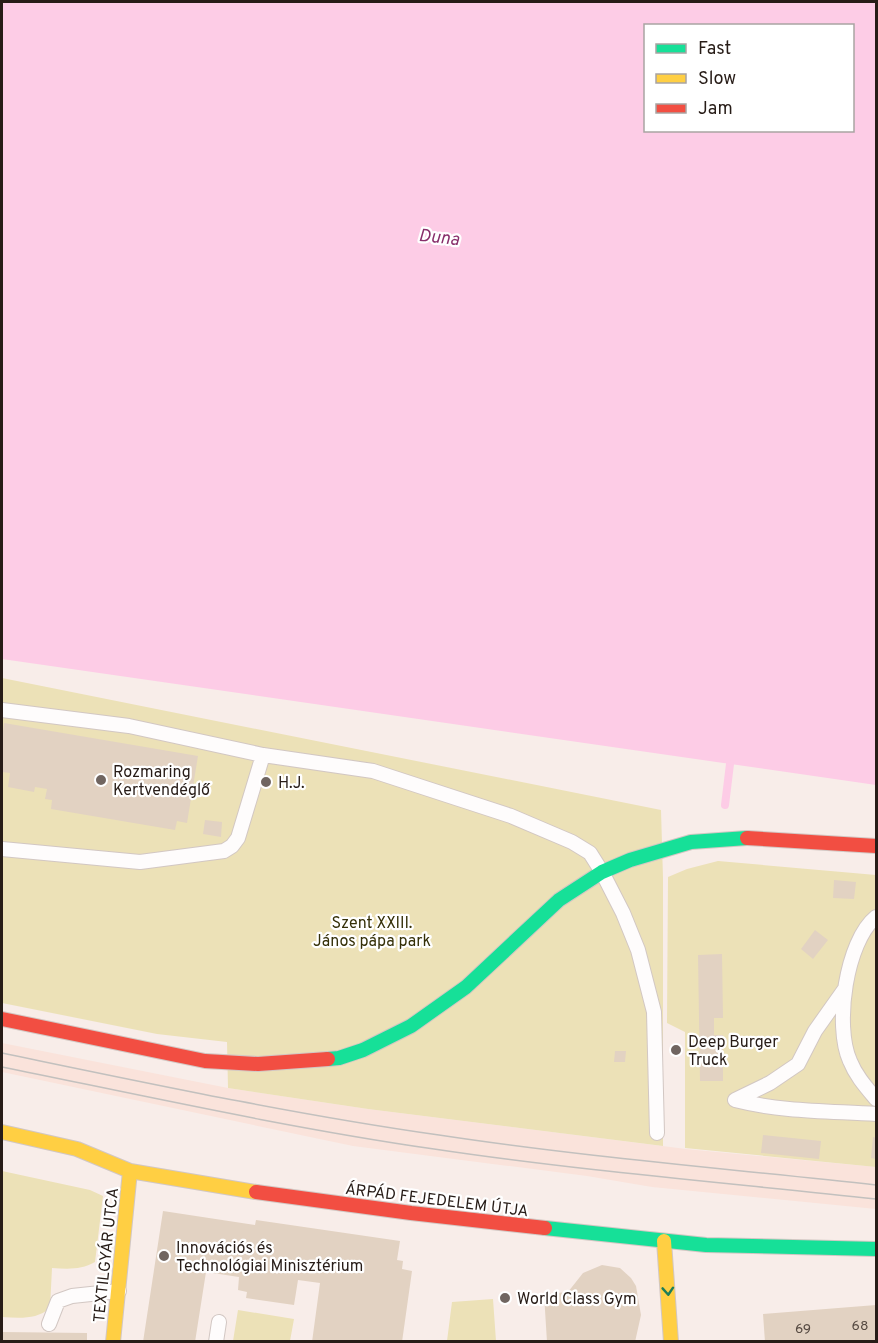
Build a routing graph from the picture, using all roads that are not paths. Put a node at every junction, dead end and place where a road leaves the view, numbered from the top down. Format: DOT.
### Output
graph roads {
  1 [pos="2,710"];
  2 [pos="263,755"];
  3 [pos="876,846"];
  4 [pos="2,849"];
  5 [pos="602,872"];
  6 [pos="876,917"];
  7 [pos="844,990"];
  8 [pos="2,1019"];
  9 [pos="876,1099"];
  10 [pos="876,1114"];
  11 [pos="2,1132"];
  12 [pos="657,1133"];
  13 [pos="130,1171"];
  14 [pos="664,1241"];
  15 [pos="876,1249"];
  16 [pos="119,1291"];
  17 [pos="219,1322"];
  18 [pos="49,1324"];
  19 [pos="113,1341"];
  20 [pos="216,1341"];
  21 [pos="671,1341"];
  1 -- 2 [label="lane"];
  2 -- 4 [label="lane"];
  2 -- 5 [label="lane"];
  3 -- 5 [label="street"];
  5 -- 8 [label="street"];
  5 -- 12 [label="lane"];
  6 -- 7 [label="lane"];
  7 -- 9 [label="lane"];
  7 -- 10 [label="lane"];
  11 -- 13 [label="street, ÁRPÁD FEJEDELEM ÚTJA"];
  13 -- 14 [label="street, ÁRPÁD FEJEDELEM ÚTJA"];
  13 -- 16 [label="street, TEXTILGYÁR UTCA"];
  14 -- 15 [label="street, ÁRPÁD FEJEDELEM ÚTJA"];
  14 -- 21 [label="street, one-way"];
  16 -- 18 [label="lane"];
  16 -- 19 [label="street, TEXTILGYÁR UTCA"];
  17 -- 20 [label="lane"];
}
